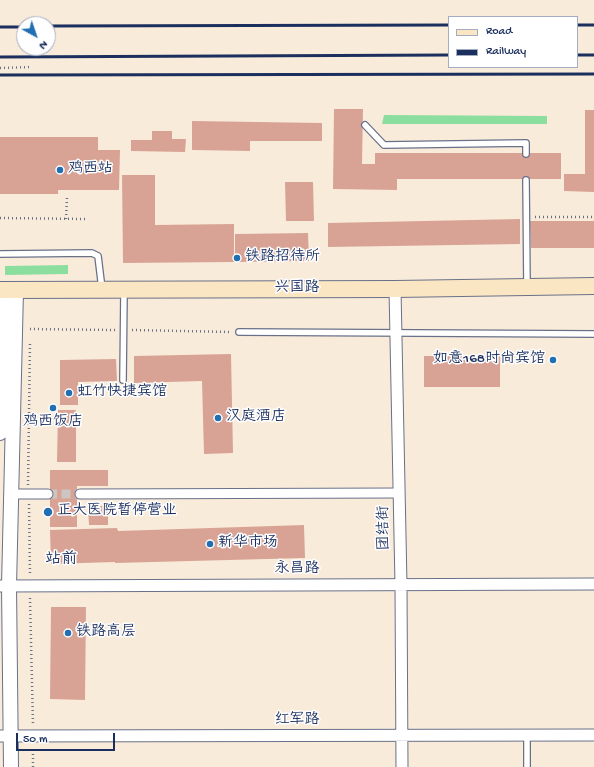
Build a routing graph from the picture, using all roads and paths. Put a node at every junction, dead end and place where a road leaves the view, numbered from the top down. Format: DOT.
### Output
graph roads {
  1 [pos="0,68"];
  2 [pos="32,68"];
  3 [pos="365,125"];
  4 [pos="526,154"];
  5 [pos="526,180"];
  6 [pos="66,197"];
  7 [pos="526,217"];
  8 [pos="594,217"];
  9 [pos="0,218"];
  10 [pos="66,219"];
  11 [pos="86,219"];
  12 [pos="0,254"];
  13 [pos="594,286"];
  14 [pos="527,287"];
  15 [pos="395,289"];
  16 [pos="7,290"];
  17 [pos="102,290"];
  18 [pos="124,290"];
  19 [pos="15,329"];
  20 [pos="30,329"];
  21 [pos="124,330"];
  22 [pos="238,332"];
  23 [pos="396,332"];
  24 [pos="594,334"];
  25 [pos="124,380"];
  26 [pos="0,433"];
  27 [pos="399,493"];
  28 [pos="11,494"];
  29 [pos="28,494"];
  30 [pos="48,494"];
  31 [pos="80,494"];
  32 [pos="594,584"];
  33 [pos="30,585"];
  34 [pos="401,585"];
  35 [pos="4,586"];
  36 [pos="527,735"];
  37 [pos="594,735"];
  38 [pos="5,736"];
  39 [pos="33,736"];
  40 [pos="402,736"];
  41 [pos="11,767"];
  42 [pos="33,767"];
  43 [pos="402,767"];
  44 [pos="528,767"];
  1 -- 2 [label="path"];
  3 -- 4 [label="lane"];
  5 -- 7 [label="lane"];
  6 -- 10 [label="path"];
  7 -- 8 [label="path"];
  7 -- 14 [label="lane"];
  9 -- 10 [label="path"];
  10 -- 11 [label="path"];
  12 -- 17 [label="lane"];
  13 -- 14 [label="main road, 兴国路"];
  14 -- 15 [label="main road, 兴国路"];
  15 -- 18 [label="main road, 兴国路"];
  15 -- 23 [label="street, 团结街"];
  16 -- 17 [label="main road, 兴国路"];
  16 -- 19 [label="street"];
  16 -- 26 [label="street"];
  17 -- 18 [label="main road, 兴国路"];
  18 -- 21 [label="lane"];
  19 -- 20 [label="path"];
  19 -- 28 [label="street"];
  20 -- 21 [label="path"];
  20 -- 29 [label="path"];
  21 -- 22 [label="path"];
  21 -- 25 [label="lane"];
  22 -- 23 [label="lane"];
  23 -- 24 [label="lane"];
  23 -- 27 [label="street, 团结街"];
  27 -- 31 [label="street"];
  27 -- 34 [label="street, 团结街"];
  28 -- 29 [label="street"];
  28 -- 35 [label="street"];
  29 -- 30 [label="street"];
  29 -- 33 [label="path"];
  32 -- 34 [label="street, 永昌路"];
  33 -- 34 [label="street, 永昌路"];
  33 -- 35 [label="street, 永昌路"];
  33 -- 39 [label="path"];
  34 -- 40 [label="street, 团结街"];
  35 -- 38 [label="street"];
  36 -- 37 [label="street, 红军路"];
  36 -- 40 [label="street, 红军路"];
  36 -- 44 [label="lane"];
  38 -- 39 [label="street, 红军路"];
  38 -- 41 [label="street"];
  39 -- 40 [label="street, 红军路"];
  39 -- 42 [label="path"];
  40 -- 43 [label="street, 团结街"];
}
